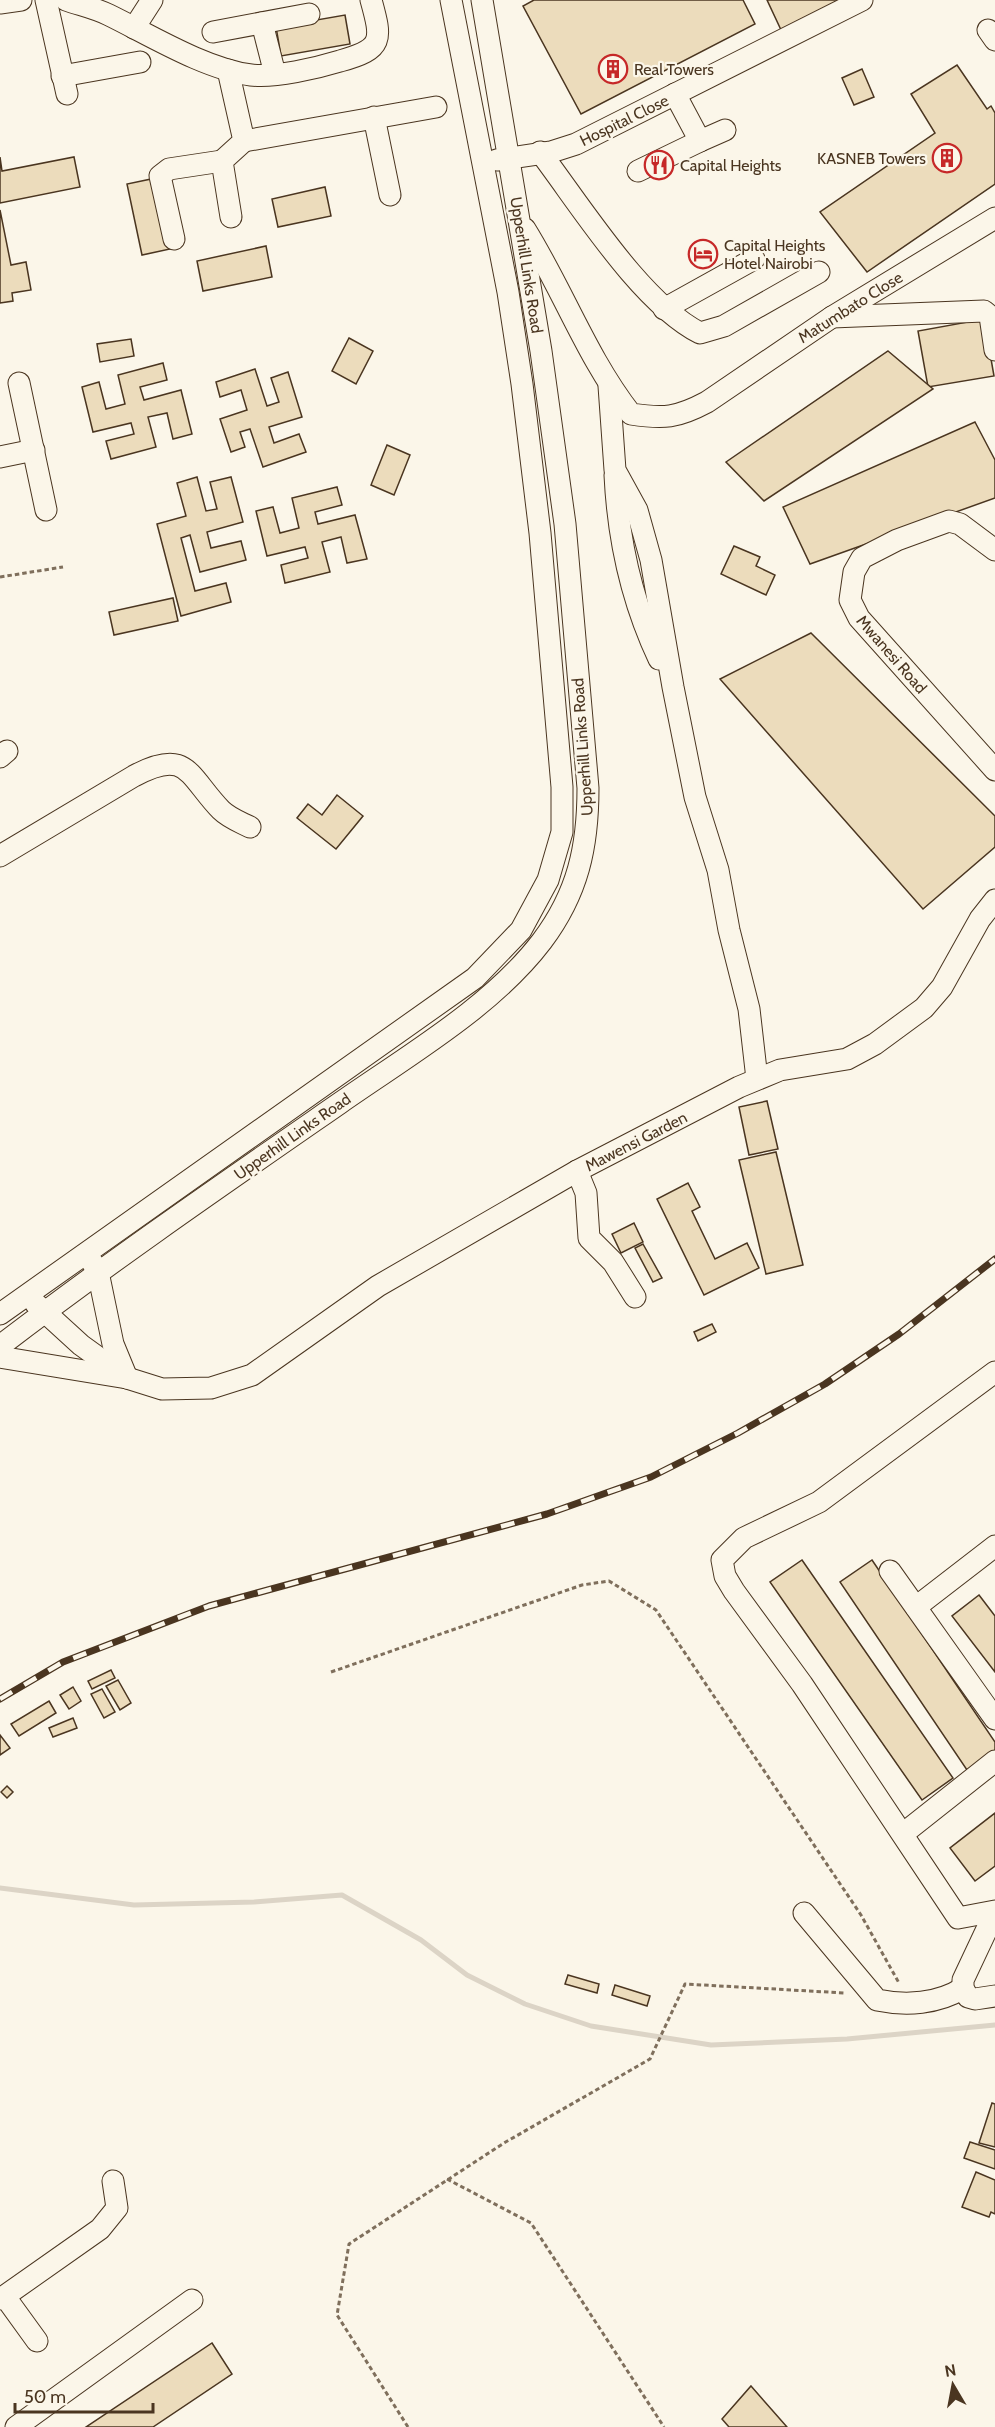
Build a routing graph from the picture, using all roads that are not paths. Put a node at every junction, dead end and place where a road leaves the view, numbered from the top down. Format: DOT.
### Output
graph roads {
  1 [pos="46,0"];
  2 [pos="66,0"];
  3 [pos="152,0"];
  4 [pos="371,0"];
  5 [pos="451,0"];
  6 [pos="482,0"];
  7 [pos="862,0"];
  8 [pos="309,14"];
  9 [pos="262,22"];
  10 [pos="134,28"];
  11 [pos="213,32"];
  12 [pos="140,62"];
  13 [pos="228,70"];
  14 [pos="275,74"];
  15 [pos="675,94"];
  16 [pos="436,106"];
  17 [pos="374,117"];
  18 [pos="726,130"];
  19 [pos="244,141"];
  20 [pos="700,141"];
  21 [pos="540,152"];
  22 [pos="510,158"];
  23 [pos="222,160"];
  24 [pos="481,163"];
  25 [pos="638,171"];
  26 [pos="390,195"];
  27 [pos="231,217"];
  28 [pos="995,218"];
  29 [pos="520,221"];
  30 [pos="174,239"];
  31 [pos="754,259"];
  32 [pos="819,272"];
  33 [pos="664,309"];
  34 [pos="832,317"];
  35 [pos="995,350"];
  36 [pos="20,382"];
  37 [pos="609,386"];
  38 [pos="34,450"];
  39 [pos="0,457"];
  40 [pos="46,510"];
  41 [pos="995,550"];
  42 [pos="995,770"];
  43 [pos="250,827"];
  44 [pos="0,856"];
  45 [pos="995,900"];
  46 [pos="757,1079"];
  47 [pos="577,1171"];
  48 [pos="87,1251"];
  49 [pos="98,1272"];
  50 [pos="27,1293"];
  51 [pos="635,1297"];
  52 [pos="0,1314"];
  53 [pos="45,1314"];
  54 [pos="0,1346"];
  55 [pos="0,1357"];
  56 [pos="995,1372"];
  57 [pos="127,1378"];
  58 [pos="995,1546"];
  59 [pos="890,1571"];
  60 [pos="916,1607"];
  61 [pos="995,1719"];
  62 [pos="995,1761"];
  63 [pos="903,1833"];
  64 [pos="995,1911"];
  65 [pos="804,1913"];
  66 [pos="963,1988"];
  67 [pos="995,1996"];
  68 [pos="113,2181"];
  69 [pos="1,2298"];
  70 [pos="192,2300"];
  71 [pos="37,2341"];
  72 [pos="16,2427"];
  1 -- 12 [label="street"];
  2 -- 10 [label="street"];
  3 -- 10 [label="street"];
  4 -- 14 [label="street"];
  5 -- 24 [label="street"];
  6 -- 22 [label="street"];
  7 -- 15 [label="street, Hospital Close"];
  8 -- 9 [label="street"];
  9 -- 11 [label="street"];
  9 -- 14 [label="street"];
  10 -- 13 [label="street"];
  13 -- 14 [label="street"];
  13 -- 19 [label="street"];
  15 -- 20 [label="street"];
  15 -- 21 [label="street, Hospital Close"];
  16 -- 17 [label="street"];
  17 -- 19 [label="street"];
  17 -- 26 [label="street"];
  18 -- 20 [label="street"];
  19 -- 23 [label="street"];
  20 -- 25 [label="street"];
  21 -- 22 [label="street, Hospital Close"];
  21 -- 33 [label="street"];
  22 -- 24 [label="street, Hospital Close"];
  22 -- 29 [label="street, Upperhill Links Road"];
  23 -- 27 [label="street"];
  23 -- 30 [label="street"];
  24 -- 48 [label="street, Upperhill Links Road"];
  28 -- 34 [label="street, Matumbato Close"];
  29 -- 37 [label="street"];
  29 -- 49 [label="street, Upperhill Links Road"];
  31 -- 33 [label="street"];
  32 -- 33 [label="street"];
  34 -- 35 [label="street"];
  34 -- 37 [label="street, Matumbato Close"];
  36 -- 38 [label="street"];
  37 -- 46 [label="street"];
  38 -- 39 [label="street"];
  38 -- 40 [label="street"];
  41 -- 42 [label="street, Mwanesi Road"];
  43 -- 44 [label="street"];
  45 -- 46 [label="street, Mawensi Garden"];
  46 -- 47 [label="street, Mawensi Garden"];
  47 -- 51 [label="street"];
  47 -- 57 [label="street, Mawensi Garden"];
  48 -- 49 [label="street"];
  48 -- 50 [label="street, Upperhill Links Road"];
  49 -- 53 [label="street, Upperhill Links Road"];
  49 -- 57 [label="street"];
  50 -- 52 [label="street, Upperhill Links Road"];
  50 -- 53 [label="street"];
  53 -- 54 [label="street, Upperhill Links Road"];
  53 -- 57 [label="street"];
  55 -- 57 [label="street"];
  56 -- 63 [label="street"];
  58 -- 60 [label="street"];
  59 -- 60 [label="street"];
  60 -- 61 [label="street"];
  62 -- 63 [label="street"];
  63 -- 64 [label="street"];
  64 -- 66 [label="street"];
  65 -- 66 [label="street"];
  66 -- 67 [label="street"];
  68 -- 69 [label="street"];
  69 -- 71 [label="street"];
  70 -- 72 [label="street"];
}
